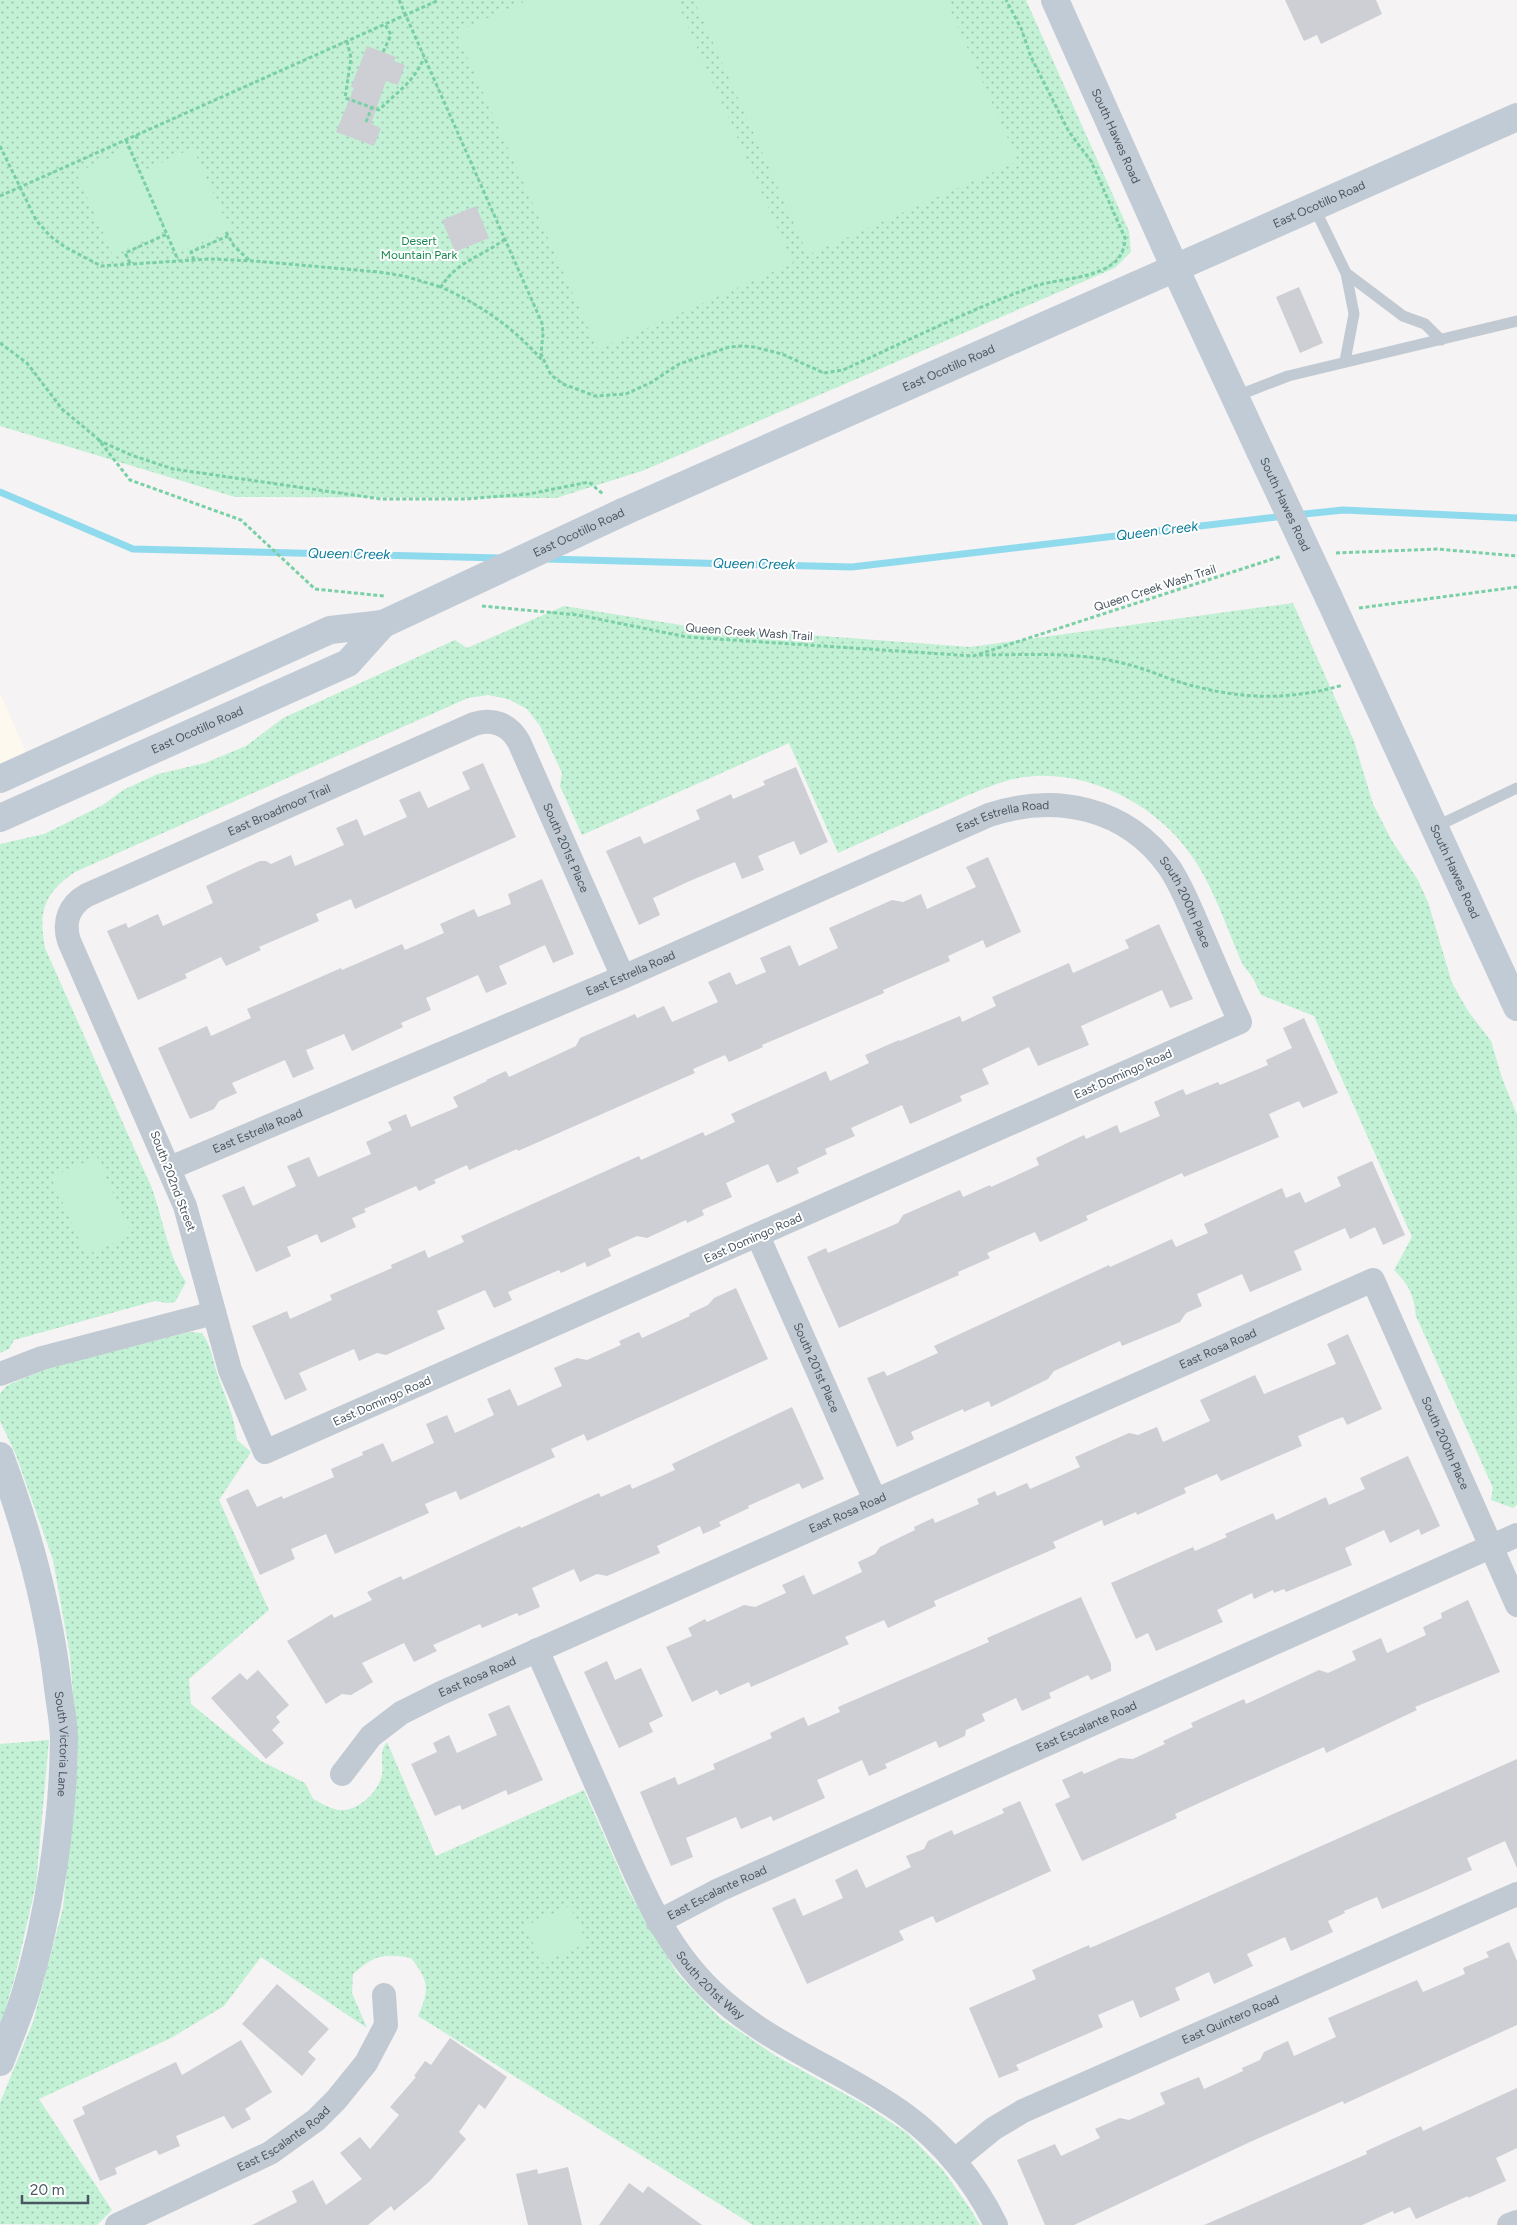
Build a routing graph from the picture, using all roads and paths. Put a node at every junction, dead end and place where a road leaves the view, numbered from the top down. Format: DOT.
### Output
graph roads {
  1 [pos="399,0"];
  2 [pos="439,0"];
  3 [pos="1006,0"];
  4 [pos="1055,0"];
  5 [pos="406,15"];
  6 [pos="385,24"];
  7 [pos="346,41"];
  8 [pos="383,52"];
  9 [pos="424,57"];
  10 [pos="372,107"];
  11 [pos="1517,118"];
  12 [pos="366,122"];
  13 [pos="136,135"];
  14 [pos="126,140"];
  15 [pos="138,141"];
  16 [pos="0,146"];
  17 [pos="476,174"];
  18 [pos="472,176"];
  19 [pos="19,188"];
  20 [pos="0,196"];
  21 [pos="1314,207"];
  22 [pos="167,234"];
  23 [pos="505,239"];
  24 [pos="178,260"];
  25 [pos="194,260"];
  26 [pos="249,260"];
  27 [pos="130,263"];
  28 [pos="1174,268"];
  29 [pos="1346,273"];
  30 [pos="441,288"];
  31 [pos="1517,321"];
  32 [pos="1442,340"];
  33 [pos="0,343"];
  34 [pos="543,361"];
  35 [pos="1345,361"];
  36 [pos="1234,396"];
  37 [pos="98,439"];
  38 [pos="623,512"];
  39 [pos="1327,553"];
  40 [pos="1287,555"];
  41 [pos="1517,556"];
  42 [pos="1517,588"];
  43 [pos="393,597"];
  44 [pos="1332,605"];
  45 [pos="481,606"];
  46 [pos="383,624"];
  47 [pos="973,656"];
  48 [pos="1367,679"];
  49 [pos="501,724"];
  50 [pos="0,779"];
  51 [pos="1517,788"];
  52 [pos="1096,812"];
  53 [pos="0,818"];
  54 [pos="1435,827"];
  55 [pos="68,916"];
  56 [pos="623,976"];
  57 [pos="1517,1006"];
  58 [pos="1240,1022"];
  59 [pos="170,1168"];
  60 [pos="758,1236"];
  61 [pos="1373,1280"];
  62 [pos="214,1313"];
  63 [pos="0,1374"];
  64 [pos="265,1452"];
  65 [pos="0,1456"];
  66 [pos="875,1500"];
  67 [pos="1517,1535"];
  68 [pos="1491,1546"];
  69 [pos="1517,1605"];
  70 [pos="537,1650"];
  71 [pos="342,1774"];
  72 [pos="1517,1894"];
  73 [pos="658,1922"];
  74 [pos="384,1995"];
  75 [pos="0,2062"];
  76 [pos="954,2161"];
  77 [pos="1517,2222"];
  78 [pos="117,2225"];
  79 [pos="996,2225"];
  80 [pos="1509,2225"];
  1 -- 5 [label="path"];
  2 -- 5 [label="path"];
  3 -- 34 [label="path"];
  4 -- 28 [label="main road, South Hawes Road"];
  5 -- 6 [label="path"];
  5 -- 9 [label="path"];
  6 -- 7 [label="path"];
  6 -- 8 [label="path"];
  7 -- 10 [label="path"];
  7 -- 13 [label="path"];
  9 -- 10 [label="path"];
  9 -- 17 [label="path"];
  10 -- 12 [label="path"];
  11 -- 21 [label="main road, East Ocotillo Road"];
  13 -- 14 [label="path"];
  13 -- 15 [label="path"];
  14 -- 19 [label="path"];
  14 -- 22 [label="path"];
  16 -- 19 [label="path"];
  17 -- 18 [label="path"];
  17 -- 23 [label="path"];
  19 -- 20 [label="path"];
  19 -- 27 [label="path"];
  21 -- 28 [label="main road, East Ocotillo Road"];
  21 -- 29 [label="lane"];
  22 -- 24 [label="path"];
  22 -- 27 [label="path"];
  23 -- 30 [label="path"];
  23 -- 34 [label="path"];
  24 -- 25 [label="path"];
  24 -- 27 [label="path"];
  25 -- 26 [label="path"];
  25 -- 26 [label="path"];
  26 -- 30 [label="path"];
  28 -- 36 [label="main road, South Hawes Road"];
  28 -- 38 [label="main road, East Ocotillo Road"];
  29 -- 32 [label="lane"];
  29 -- 35 [label="lane"];
  30 -- 34 [label="path"];
  31 -- 32 [label="lane"];
  32 -- 35 [label="lane"];
  33 -- 37 [label="path"];
  35 -- 36 [label="lane"];
  36 -- 44 [label="main road, South Hawes Road, bridge"];
  37 -- 38 [label="path"];
  37 -- 43 [label="path"];
  38 -- 46 [label="main road, East Ocotillo Road, bridge"];
  39 -- 41 [label="path"];
  40 -- 47 [label="path, Queen Creek Wash Trail"];
  42 -- 44 [label="path"];
  44 -- 48 [label="main road, South Hawes Road"];
  45 -- 47 [label="path, Queen Creek Wash Trail"];
  46 -- 50 [label="main road, East Ocotillo Road"];
  46 -- 53 [label="main road, East Ocotillo Road"];
  47 -- 48 [label="path"];
  48 -- 54 [label="main road, South Hawes Road"];
  49 -- 55 [label="street, East Broadmoor Trail"];
  49 -- 56 [label="street, South 201st Place"];
  51 -- 54 [label="lane"];
  52 -- 56 [label="street, East Estrella Road"];
  52 -- 58 [label="street, South 200th Place"];
  54 -- 57 [label="main road, South Hawes Road"];
  55 -- 59 [label="street, South 202nd Street"];
  56 -- 59 [label="street, East Estrella Road"];
  58 -- 60 [label="street, East Domingo Road"];
  59 -- 62 [label="street, South 202nd Street"];
  60 -- 64 [label="street, East Domingo Road"];
  60 -- 66 [label="street, South 201st Place"];
  61 -- 66 [label="street, East Rosa Road"];
  61 -- 68 [label="street, South 200th Place"];
  62 -- 63 [label="street"];
  62 -- 64 [label="street, South 202nd Street"];
  65 -- 75 [label="main road, South Victoria Lane"];
  66 -- 70 [label="street, East Rosa Road"];
  67 -- 68 [label="street, East Escalante Road"];
  68 -- 69 [label="street, South 200th Place"];
  68 -- 73 [label="street, East Escalante Road"];
  70 -- 71 [label="street, East Rosa Road"];
  70 -- 73 [label="street, South 201st Way"];
  72 -- 76 [label="street, East Quintero Road"];
  73 -- 76 [label="street, South 201st Way"];
  74 -- 78 [label="street, East Escalante Road"];
  76 -- 79 [label="street, South 201st Way"];
  77 -- 80 [label="street"];
}
